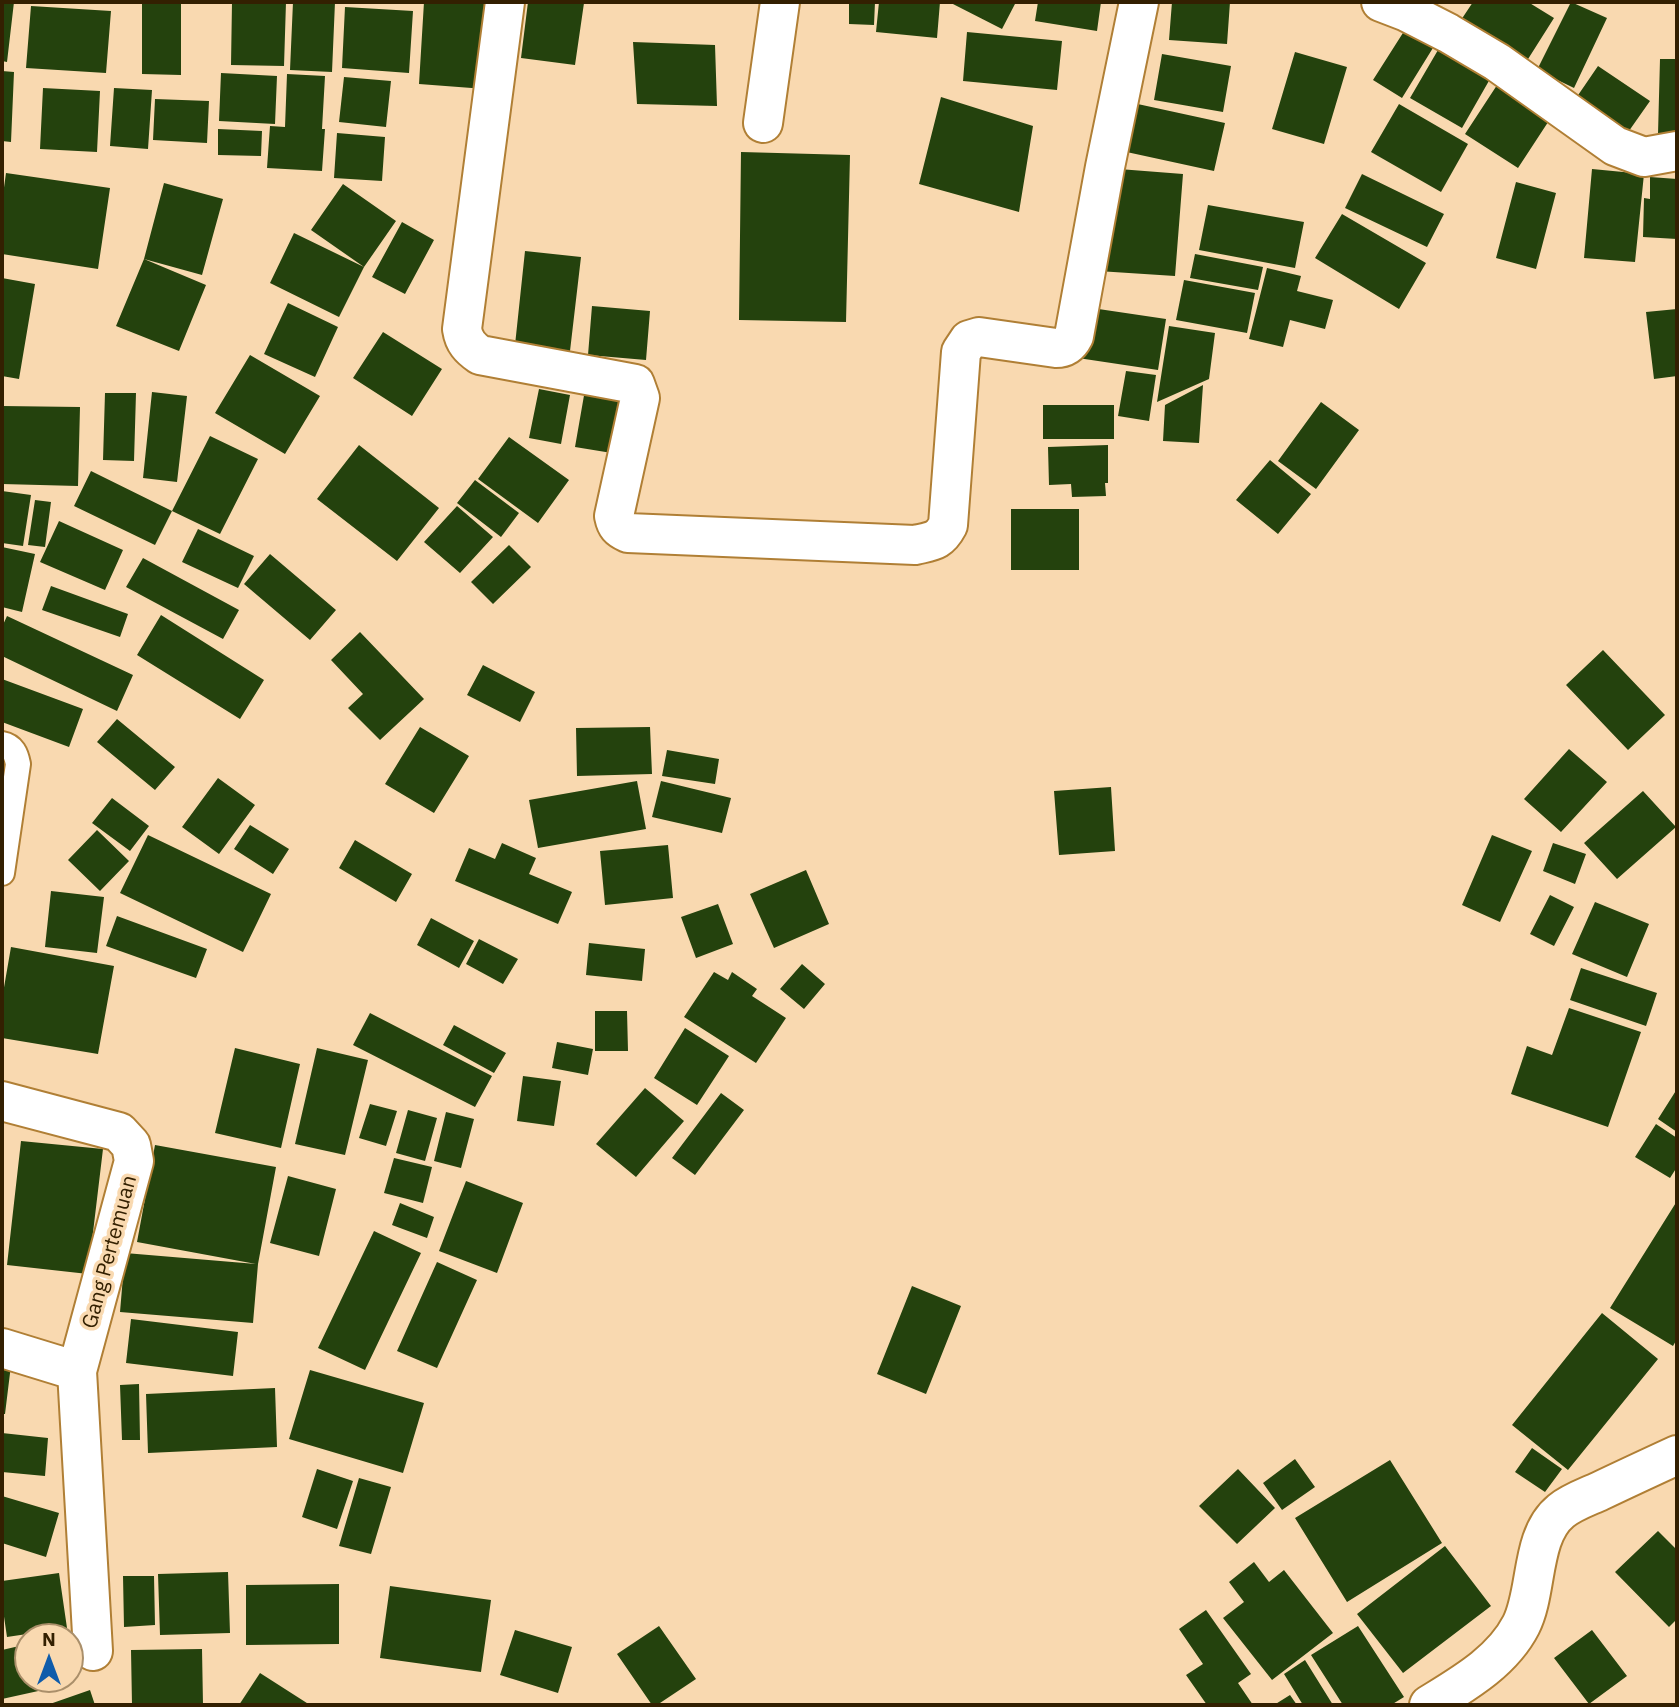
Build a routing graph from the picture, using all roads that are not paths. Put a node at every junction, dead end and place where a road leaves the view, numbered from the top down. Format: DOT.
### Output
graph roads {
  1 [pos="505,2"];
  2 [pos="780,2"];
  3 [pos="1139,2"];
  4 [pos="1399,5"];
  5 [pos="762,123"];
  6 [pos="1677,151"];
  7 [pos="2,744"];
  8 [pos="2,873"];
  9 [pos="2,1101"];
  10 [pos="2,1348"];
  11 [pos="77,1371"];
  12 [pos="1677,1455"];
  13 [pos="93,1651"];
  14 [pos="1429,1705"];
  1 -- 3 [label="street"];
  2 -- 5 [label="street"];
  4 -- 6 [label="street"];
  7 -- 8 [label="lane"];
  9 -- 11 [label="street, Gang Pertemuan"];
  10 -- 11 [label="street"];
  11 -- 13 [label="street, Gang Pertemuan"];
  12 -- 14 [label="street"];
}
